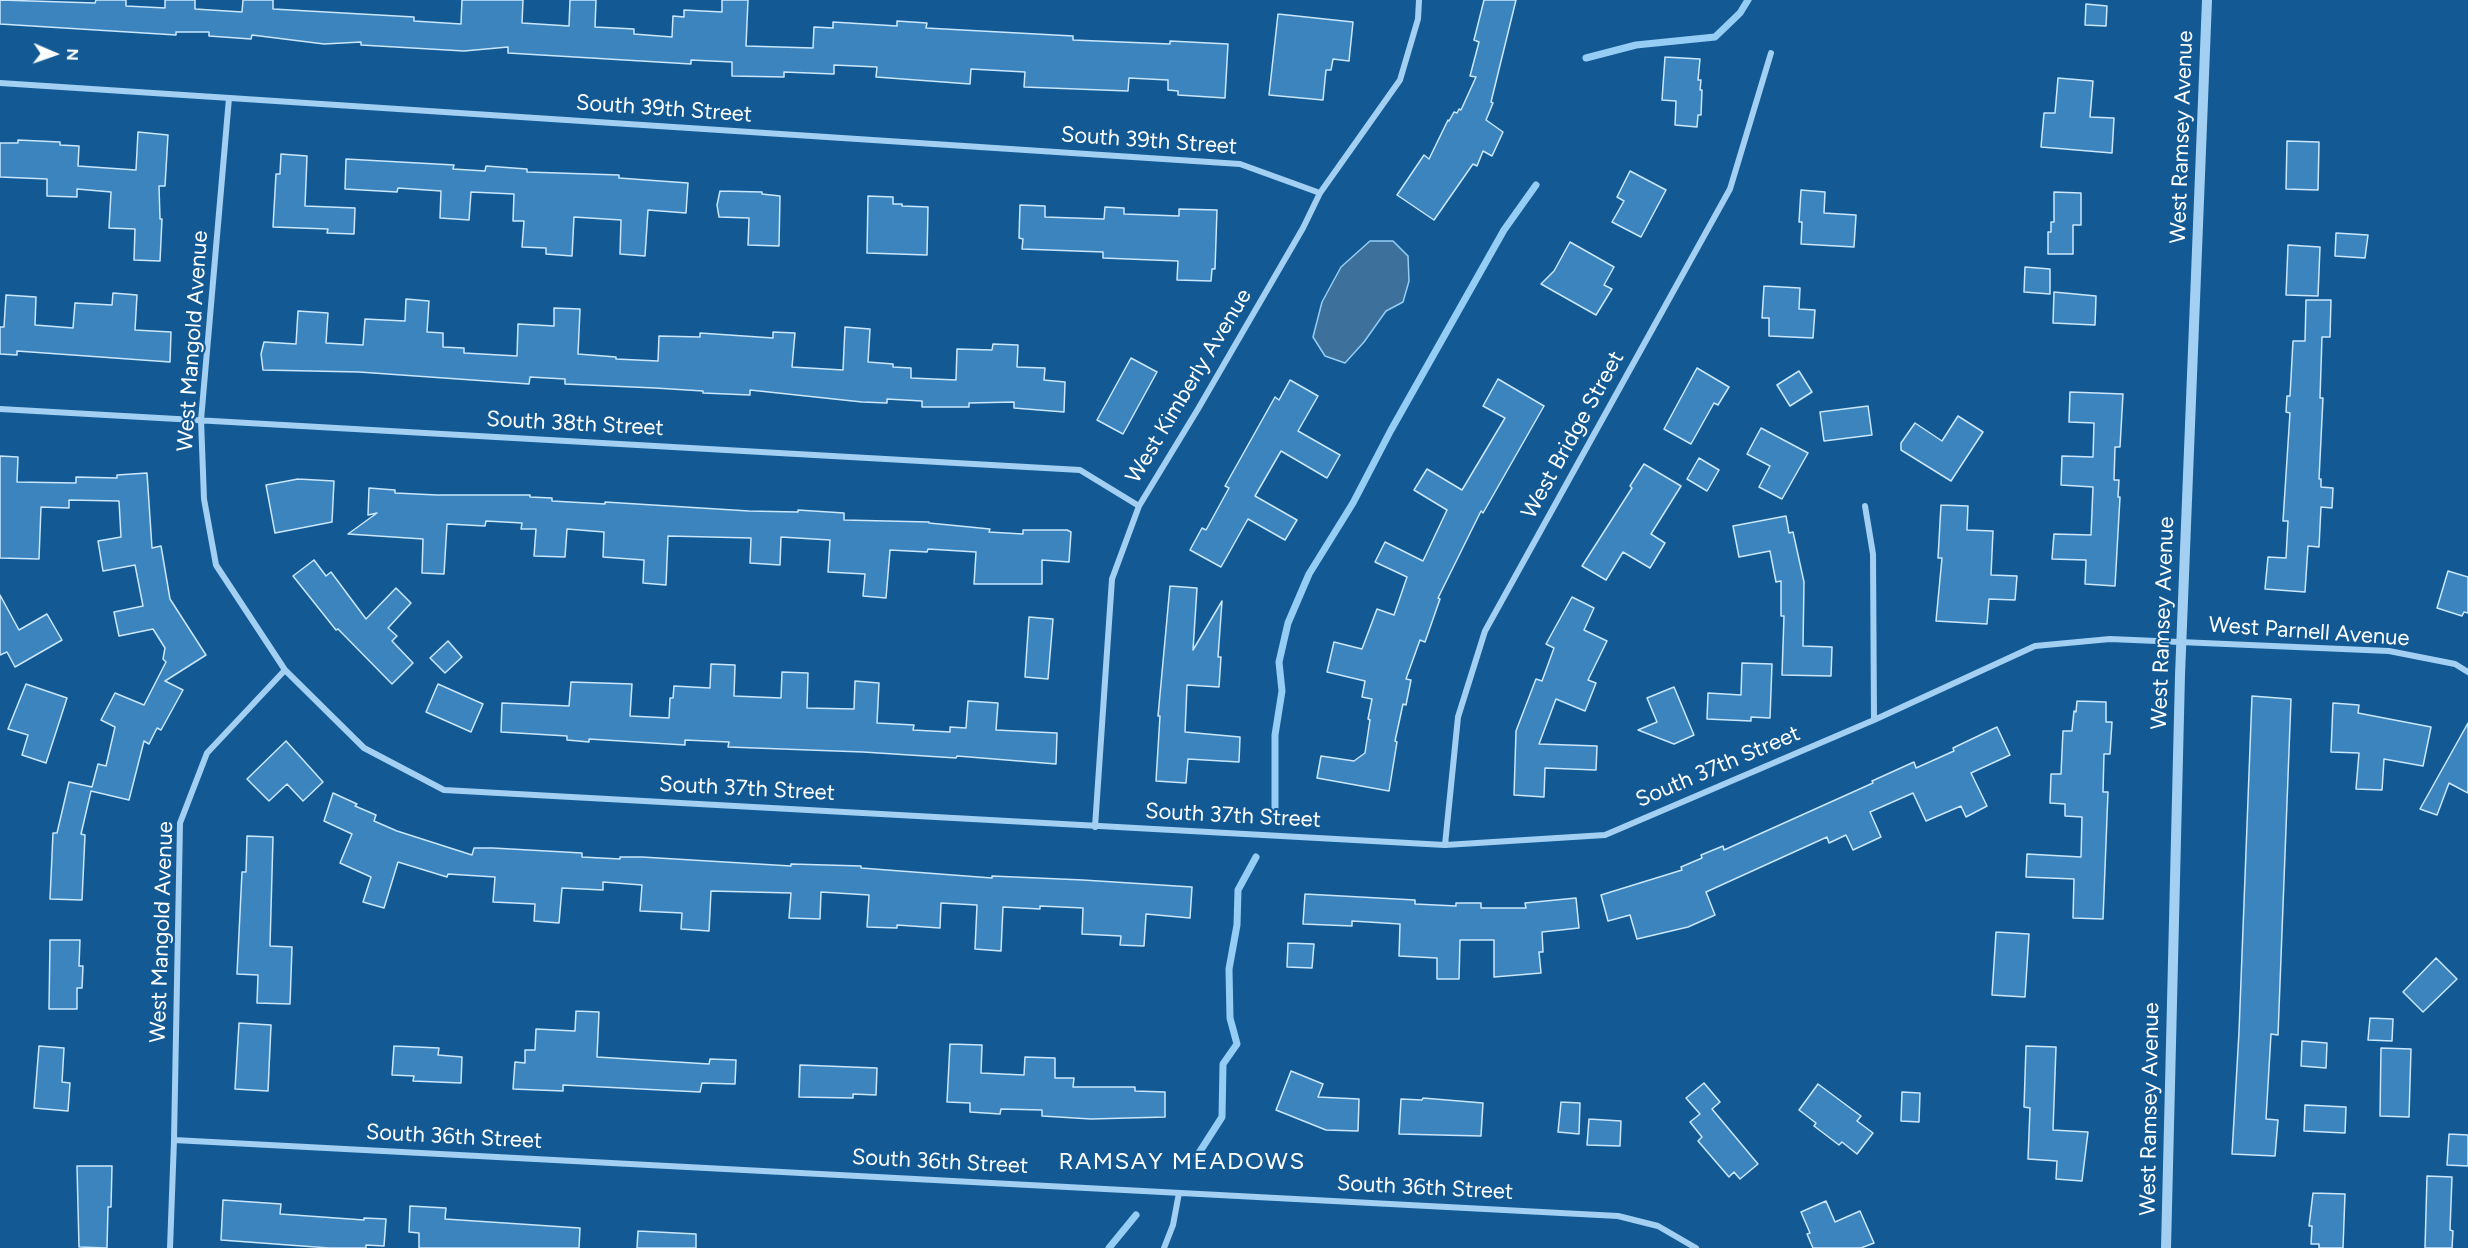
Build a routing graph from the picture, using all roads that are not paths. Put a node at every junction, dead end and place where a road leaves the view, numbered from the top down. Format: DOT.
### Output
graph roads {
  1 [pos="1419,0"];
  2 [pos="2207,0"];
  3 [pos="1771,54"];
  4 [pos="0,83"];
  5 [pos="230,98"];
  6 [pos="1320,193"];
  7 [pos="0,409"];
  8 [pos="201,420"];
  9 [pos="1139,506"];
  10 [pos="1865,506"];
  11 [pos="2181,642"];
  12 [pos="285,670"];
  13 [pos="2468,672"];
  14 [pos="1874,720"];
  15 [pos="1095,827"];
  16 [pos="1444,845"];
  17 [pos="174,1140"];
  18 [pos="1179,1193"];
  19 [pos="170,1248"];
  20 [pos="1164,1248"];
  21 [pos="1696,1248"];
  22 [pos="2166,1248"];
  1 -- 6 [label="street, West Kimberly Avenue"];
  2 -- 11 [label="street, West Ramsey Avenue"];
  3 -- 16 [label="street, West Bridge Street"];
  4 -- 5 [label="street, South 39th Street"];
  5 -- 6 [label="street, South 39th Street"];
  5 -- 8 [label="street, West Mangold Avenue"];
  6 -- 9 [label="street, West Kimberly Avenue"];
  7 -- 8 [label="street, South 38th Street"];
  8 -- 9 [label="street, South 38th Street"];
  8 -- 12 [label="street, West Mangold Avenue"];
  9 -- 15 [label="street, West Kimberly Avenue"];
  10 -- 14 [label="street"];
  11 -- 13 [label="street, West Parnell Avenue"];
  11 -- 14 [label="street, South 37th Street"];
  11 -- 22 [label="street, West Ramsey Avenue"];
  12 -- 15 [label="street, South 37th Street"];
  12 -- 17 [label="street, West Mangold Avenue"];
  14 -- 16 [label="street, South 37th Street"];
  15 -- 16 [label="street, South 37th Street"];
  17 -- 18 [label="street, South 36th Street"];
  17 -- 19 [label="street, West Mangold Avenue"];
  18 -- 20 [label="street"];
  18 -- 21 [label="street, South 36th Street"];
}
